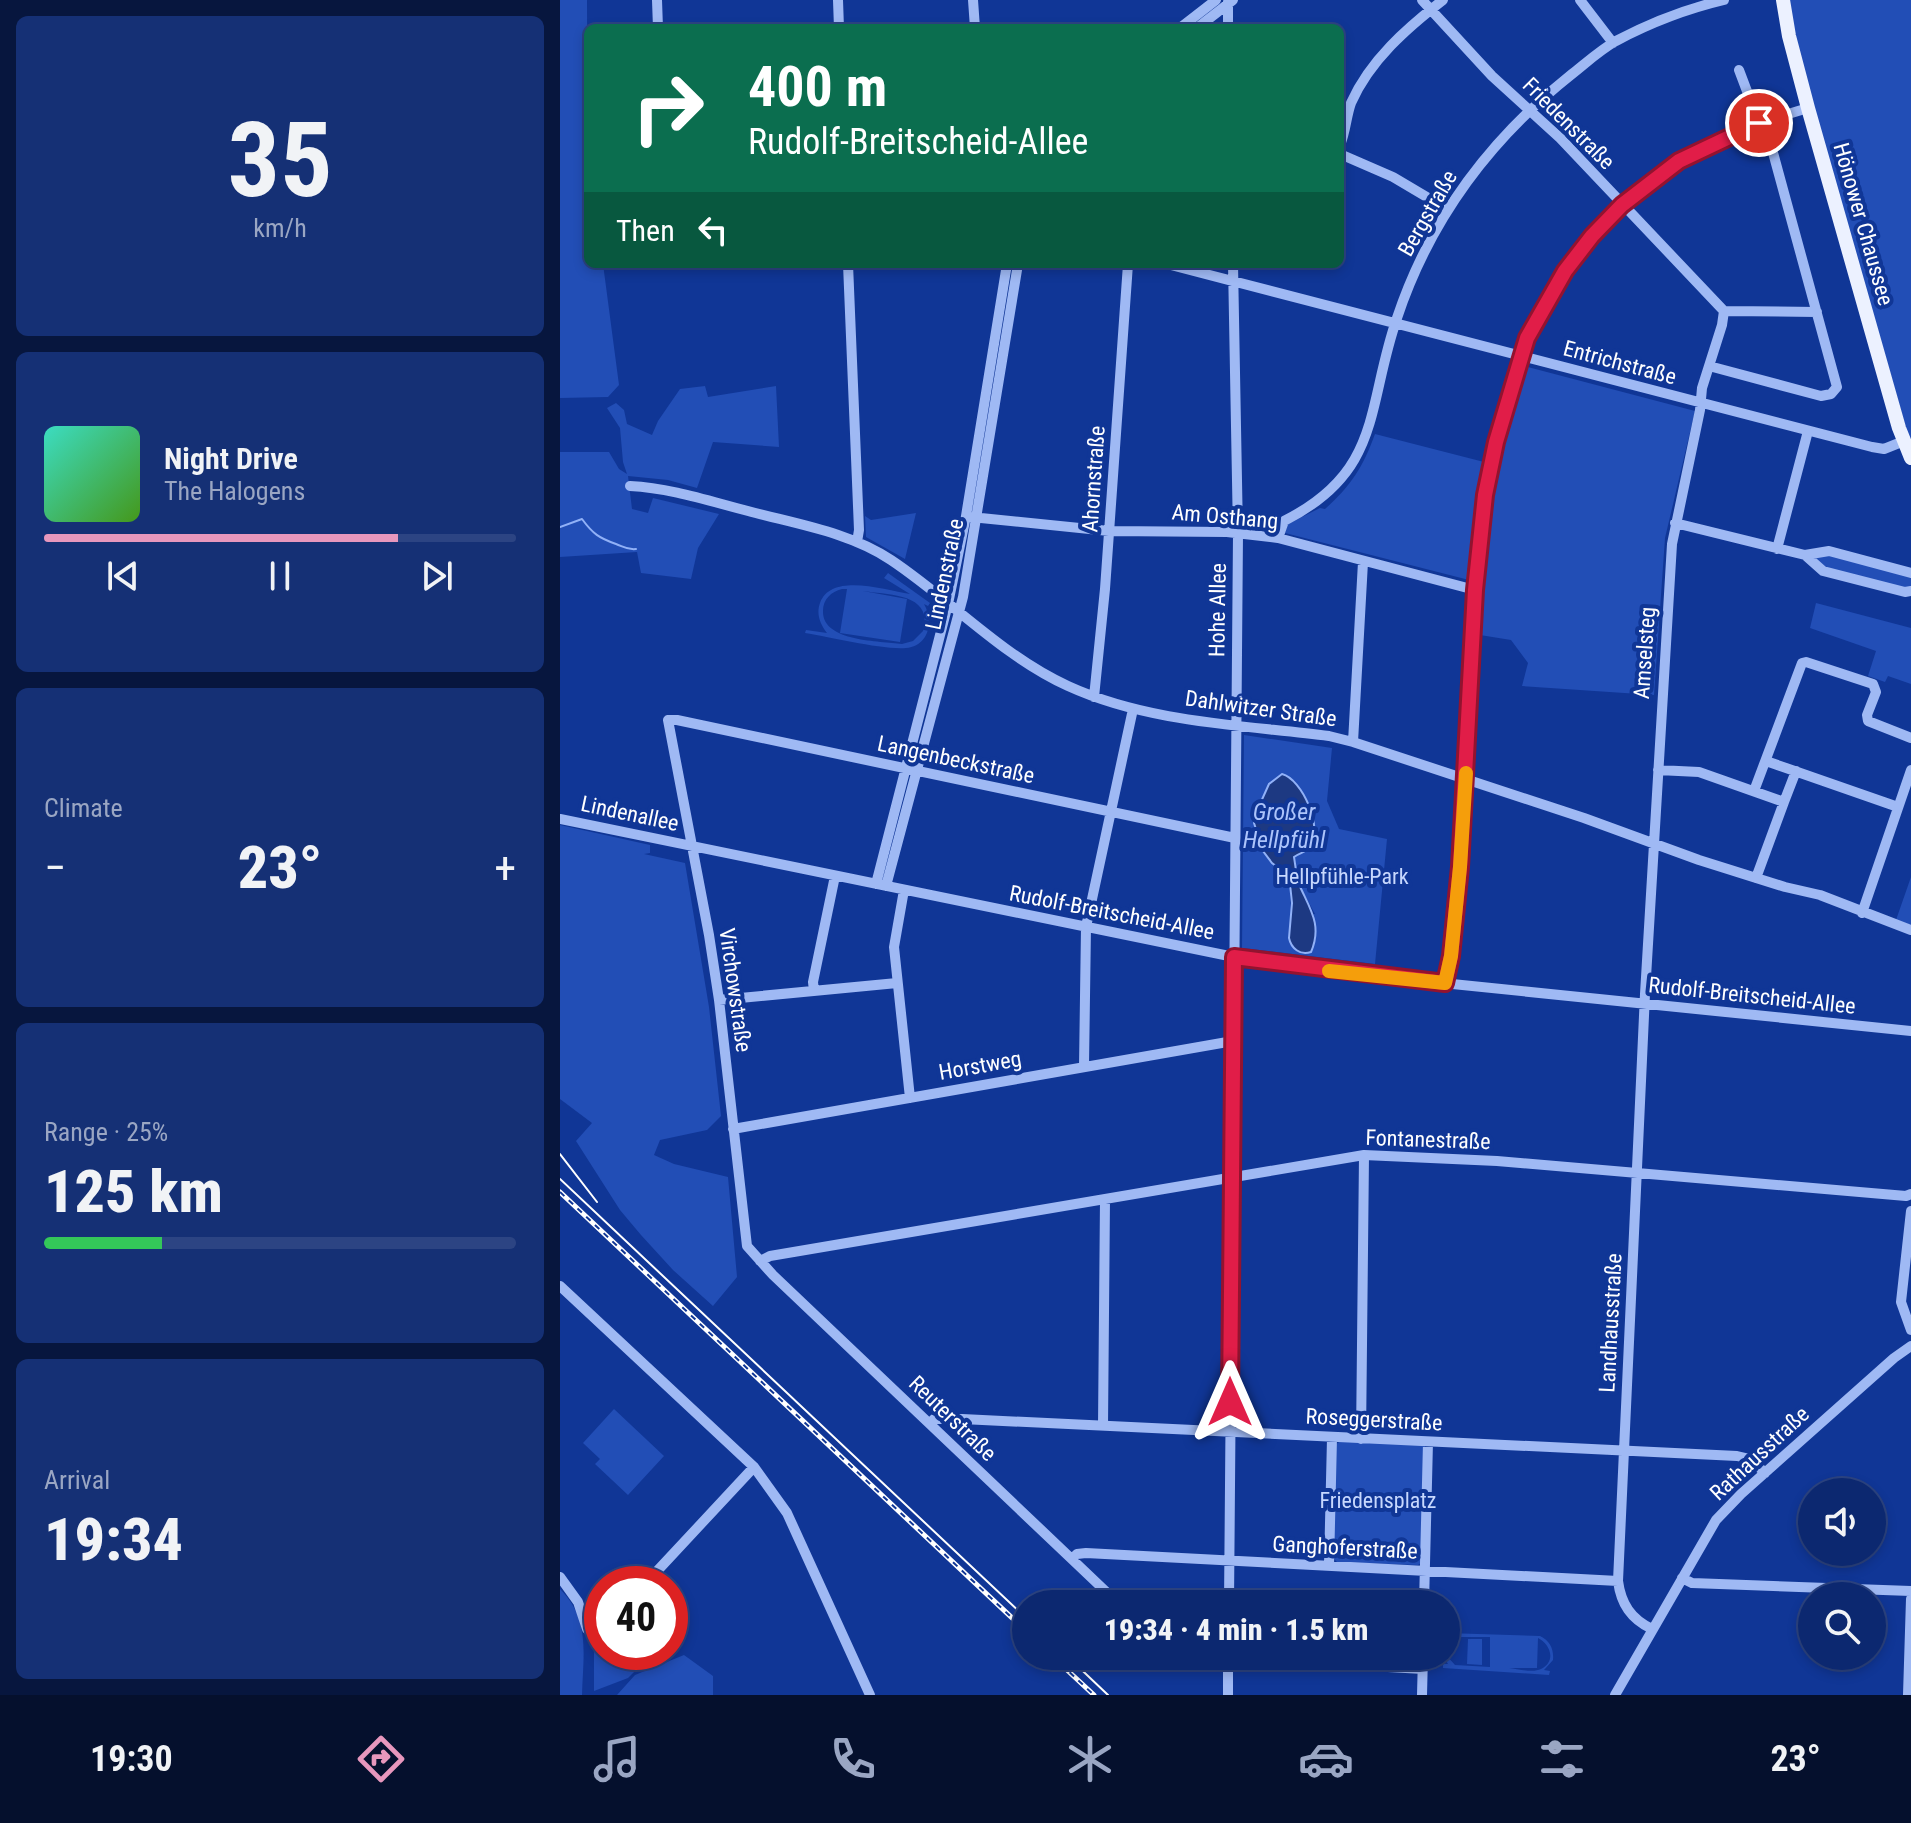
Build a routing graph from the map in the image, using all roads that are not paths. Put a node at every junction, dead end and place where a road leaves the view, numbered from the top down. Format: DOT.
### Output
graph roads {
  1 [pos="657,0"];
  2 [pos="838,0"];
  3 [pos="973,0"];
  4 [pos="1422,0"];
  5 [pos="1443,0"];
  6 [pos="1580,0"];
  7 [pos="1724,0"];
  8 [pos="1783,0"];
  9 [pos="1211,1"];
  10 [pos="1229,1"];
  11 [pos="1697,3"];
  12 [pos="1431,9"];
  13 [pos="658,24"];
  14 [pos="839,24"];
  15 [pos="975,24"];
  16 [pos="1185,24"];
  17 [pos="1202,24"];
  18 [pos="1228,24"];
  19 [pos="1613,43"];
  20 [pos="1739,70"];
  21 [pos="1808,108"];
  22 [pos="1528,110"];
  23 [pos="1764,121"];
  24 [pos="1344,130"];
  25 [pos="1344,156"];
  26 [pos="1622,205"];
  27 [pos="1447,209"];
  28 [pos="848,268"];
  29 [pos="1006,268"];
  30 [pos="1017,268"];
  31 [pos="1128,268"];
  32 [pos="1182,268"];
  33 [pos="1233,268"];
  34 [pos="1234,282"];
  35 [pos="1724,311"];
  36 [pos="1817,312"];
  37 [pos="1395,324"];
  38 [pos="1521,356"];
  39 [pos="1709,366"];
  40 [pos="1700,404"];
  41 [pos="1808,431"];
  42 [pos="1904,441"];
  43 [pos="1911,458"];
  44 [pos="630,486"];
  45 [pos="971,517"];
  46 [pos="1675,523"];
  47 [pos="1109,531"];
  48 [pos="1238,534"];
  49 [pos="1278,538"];
  50 [pos="857,542"];
  51 [pos="1777,549"];
  52 [pos="1805,555"];
  53 [pos="1363,562"];
  54 [pos="1911,573"];
  55 [pos="1475,590"];
  56 [pos="1911,591"];
  57 [pos="948,604"];
  58 [pos="959,612"];
  59 [pos="1094,697"];
  60 [pos="1133,709"];
  61 [pos="668,720"];
  62 [pos="1236,724"];
  63 [pos="1911,738"];
  64 [pos="1353,742"];
  65 [pos="1766,761"];
  66 [pos="910,769"];
  67 [pos="1658,770"];
  68 [pos="1911,770"];
  69 [pos="1796,771"];
  70 [pos="1466,778"];
  71 [pos="1754,791"];
  72 [pos="1784,802"];
  73 [pos="1898,807"];
  74 [pos="1110,813"];
  75 [pos="560,819"];
  76 [pos="1235,838"];
  77 [pos="1656,845"];
  78 [pos="691,846"];
  79 [pos="835,876"];
  80 [pos="1756,878"];
  81 [pos="881,885"];
  82 [pos="904,890"];
  83 [pos="1862,913"];
  84 [pos="1086,927"];
  85 [pos="1911,930"];
  86 [pos="1234,957"];
  87 [pos="897,983"];
  88 [pos="1445,983"];
  89 [pos="814,991"];
  90 [pos="719,1000"];
  91 [pos="1645,1003"];
  92 [pos="1911,1031"];
  93 [pos="1233,1041"];
  94 [pos="1084,1066"];
  95 [pos="910,1098"];
  96 [pos="733,1129"];
  97 [pos="1364,1155"];
  98 [pos="1636,1172"];
  99 [pos="1232,1178"];
  100 [pos="1911,1194"];
  101 [pos="1105,1199"];
  102 [pos="1911,1211"];
  103 [pos="760,1261"];
  104 [pos="560,1286"];
  105 [pos="1911,1330"];
  106 [pos="1911,1346"];
  107 [pos="930,1423"];
  108 [pos="1103,1426"];
  109 [pos="1230,1433"];
  110 [pos="1332,1438"];
  111 [pos="1361,1439"];
  112 [pos="1428,1442"];
  113 [pos="1624,1451"];
  114 [pos="754,1467"];
  115 [pos="1765,1473"];
  116 [pos="1072,1559"];
  117 [pos="1229,1561"];
  118 [pos="662,1566"];
  119 [pos="1329,1566"];
  120 [pos="1425,1571"];
  121 [pos="560,1577"];
  122 [pos="1682,1578"];
  123 [pos="1618,1581"];
  124 [pos="1104,1590"];
  125 [pos="1229,1590"];
  126 [pos="1424,1590"];
  127 [pos="1911,1591"];
  128 [pos="1911,1599"];
  129 [pos="584,1620"];
  130 [pos="1652,1629"];
  131 [pos="1228,1670"];
  132 [pos="1423,1670"];
  133 [pos="870,1695"];
  134 [pos="1228,1695"];
  135 [pos="1422,1695"];
  136 [pos="1615,1695"];
  137 [pos="1908,1695"];
  1 -- 13 [label="street"];
  2 -- 14 [label="street"];
  3 -- 15 [label="street"];
  4 -- 12 [label="street, Friedenstraße"];
  5 -- 12 [label="street"];
  6 -- 19 [label="street"];
  7 -- 11 [label="street, Bergstraße"];
  8 -- 21 [label="main road, Hönower Chaussee"];
  9 -- 16 [label="street"];
  10 -- 17 [label="street"];
  10 -- 18 [label="street"];
  11 -- 19 [label="street, Bergstraße"];
  12 -- 22 [label="street, Friedenstraße"];
  12 -- 24 [label="street"];
  19 -- 22 [label="street, Bergstraße"];
  20 -- 23 [label="street"];
  21 -- 23 [label="street"];
  21 -- 42 [label="main road, Hönower Chaussee"];
  22 -- 26 [label="street, Friedenstraße"];
  22 -- 27 [label="street, Bergstraße"];
  23 -- 26 [label="street"];
  23 -- 36 [label="street"];
  25 -- 27 [label="street"];
  26 -- 35 [label="street, Friedenstraße"];
  26 -- 38 [label="street"];
  27 -- 37 [label="street, Bergstraße"];
  28 -- 50 [label="street"];
  29 -- 45 [label="street, Lindenstraße"];
  30 -- 45 [label="street, Lindenstraße"];
  31 -- 47 [label="street, Ahornstraße"];
  32 -- 34 [label="street, Entrichstraße"];
  33 -- 34 [label="street, Hohe Allee"];
  34 -- 37 [label="street, Entrichstraße"];
  34 -- 48 [label="street, Hohe Allee"];
  35 -- 36 [label="street"];
  35 -- 39 [label="street, Amselsteg"];
  36 -- 39 [label="street"];
  37 -- 38 [label="street, Entrichstraße"];
  37 -- 49 [label="street, Bergstraße"];
  38 -- 40 [label="street, Entrichstraße"];
  38 -- 55 [label="street"];
  39 -- 40 [label="street, Amselsteg"];
  40 -- 41 [label="street, Entrichstraße"];
  40 -- 46 [label="street, Amselsteg"];
  41 -- 42 [label="street, Entrichstraße"];
  41 -- 51 [label="street"];
  42 -- 43 [label="main road, Hönower Chaussee"];
  44 -- 50 [label="street, Dahlwitzer Straße"];
  45 -- 47 [label="street, Am Osthang"];
  45 -- 57 [label="street, Lindenstraße"];
  45 -- 58 [label="street, Lindenstraße"];
  46 -- 51 [label="street"];
  46 -- 67 [label="street, Amselsteg"];
  47 -- 48 [label="street, Am Osthang"];
  47 -- 59 [label="street, Ahornstraße"];
  48 -- 49 [label="street, Am Osthang"];
  48 -- 62 [label="street, Hohe Allee"];
  49 -- 53 [label="street, Am Osthang"];
  50 -- 57 [label="street, Dahlwitzer Straße"];
  51 -- 52 [label="street"];
  52 -- 54 [label="street"];
  52 -- 56 [label="street"];
  53 -- 55 [label="street, Am Osthang"];
  53 -- 64 [label="street"];
  55 -- 70 [label="street"];
  57 -- 58 [label="street, Dahlwitzer Straße"];
  57 -- 66 [label="street, Lindenstraße"];
  58 -- 59 [label="street, Dahlwitzer Straße"];
  58 -- 66 [label="street, Lindenstraße"];
  59 -- 60 [label="street, Dahlwitzer Straße"];
  60 -- 62 [label="street, Dahlwitzer Straße"];
  60 -- 74 [label="street"];
  61 -- 66 [label="street, Langenbeckstraße"];
  61 -- 78 [label="street, Virchowstraße"];
  62 -- 64 [label="street, Dahlwitzer Straße"];
  62 -- 76 [label="street, Hohe Allee"];
  63 -- 65 [label="street"];
  64 -- 70 [label="street, Dahlwitzer Straße"];
  65 -- 69 [label="street"];
  65 -- 71 [label="street"];
  66 -- 74 [label="street, Langenbeckstraße"];
  66 -- 81 [label="street, Lindenstraße"];
  67 -- 71 [label="street"];
  67 -- 77 [label="street, Amselsteg"];
  68 -- 73 [label="street"];
  69 -- 72 [label="street"];
  69 -- 73 [label="street"];
  70 -- 77 [label="street, Dahlwitzer Straße"];
  70 -- 88 [label="street"];
  71 -- 72 [label="street"];
  72 -- 80 [label="street"];
  73 -- 83 [label="street"];
  74 -- 76 [label="street, Langenbeckstraße"];
  74 -- 84 [label="street"];
  75 -- 78 [label="street, Lindenallee"];
  76 -- 86 [label="street, Hohe Allee"];
  77 -- 80 [label="street, Dahlwitzer Straße"];
  77 -- 91 [label="street, Amselsteg"];
  78 -- 79 [label="street, Rudolf-Breitscheid-Allee"];
  78 -- 90 [label="street, Virchowstraße"];
  79 -- 81 [label="street, Rudolf-Breitscheid-Allee"];
  79 -- 89 [label="street"];
  80 -- 83 [label="street, Dahlwitzer Straße"];
  81 -- 82 [label="street, Rudolf-Breitscheid-Allee"];
  82 -- 84 [label="street, Rudolf-Breitscheid-Allee"];
  82 -- 87 [label="street"];
  83 -- 85 [label="street, Dahlwitzer Straße"];
  84 -- 86 [label="street, Rudolf-Breitscheid-Allee"];
  84 -- 94 [label="street"];
  86 -- 88 [label="street, Rudolf-Breitscheid-Allee"];
  86 -- 93 [label="street, Hohe Allee"];
  87 -- 89 [label="street"];
  87 -- 95 [label="street"];
  88 -- 91 [label="street, Rudolf-Breitscheid-Allee"];
  89 -- 90 [label="street"];
  90 -- 96 [label="street, Virchowstraße"];
  91 -- 92 [label="street, Rudolf-Breitscheid-Allee"];
  91 -- 98 [label="street, Landhausstraße"];
  93 -- 94 [label="street, Horstweg"];
  93 -- 99 [label="street, Hohe Allee"];
  94 -- 95 [label="street, Horstweg"];
  95 -- 96 [label="street, Horstweg"];
  96 -- 103 [label="street, Virchowstraße"];
  97 -- 98 [label="street, Fontanestraße"];
  97 -- 99 [label="street, Fontanestraße"];
  97 -- 111 [label="street"];
  98 -- 100 [label="street, Fontanestraße"];
  98 -- 113 [label="street, Landhausstraße"];
  99 -- 101 [label="street, Fontanestraße"];
  99 -- 109 [label="street, Hohe Allee"];
  101 -- 103 [label="street, Fontanestraße"];
  101 -- 108 [label="street"];
  102 -- 105 [label="street"];
  103 -- 107 [label="street, Reuterstraße"];
  104 -- 114 [label="street"];
  106 -- 115 [label="street, Rathausstraße"];
  107 -- 108 [label="street, Roseggerstraße"];
  107 -- 116 [label="street, Reuterstraße"];
  108 -- 109 [label="street, Roseggerstraße"];
  109 -- 110 [label="street, Roseggerstraße"];
  109 -- 117 [label="street, Hohe Allee"];
  110 -- 111 [label="street, Roseggerstraße"];
  110 -- 119 [label="street"];
  111 -- 112 [label="street, Roseggerstraße"];
  112 -- 113 [label="street, Roseggerstraße"];
  112 -- 120 [label="street"];
  113 -- 115 [label="street, Roseggerstraße"];
  113 -- 123 [label="street, Landhausstraße"];
  114 -- 118 [label="street"];
  114 -- 133 [label="street"];
  115 -- 122 [label="street, Rathausstraße"];
  116 -- 117 [label="street, Ganghoferstraße"];
  116 -- 124 [label="street, Reuterstraße"];
  117 -- 119 [label="street, Ganghoferstraße"];
  117 -- 125 [label="street, Hohe Allee"];
  119 -- 120 [label="street, Ganghoferstraße"];
  120 -- 123 [label="street, Ganghoferstraße"];
  120 -- 126 [label="street"];
  121 -- 129 [label="street"];
  122 -- 127 [label="street"];
  122 -- 130 [label="street, Rathausstraße"];
  123 -- 130 [label="street, Landhausstraße"];
  128 -- 137 [label="street"];
  130 -- 136 [label="street, Rathausstraße"];
  131 -- 134 [label="street"];
  132 -- 135 [label="street"];
}
